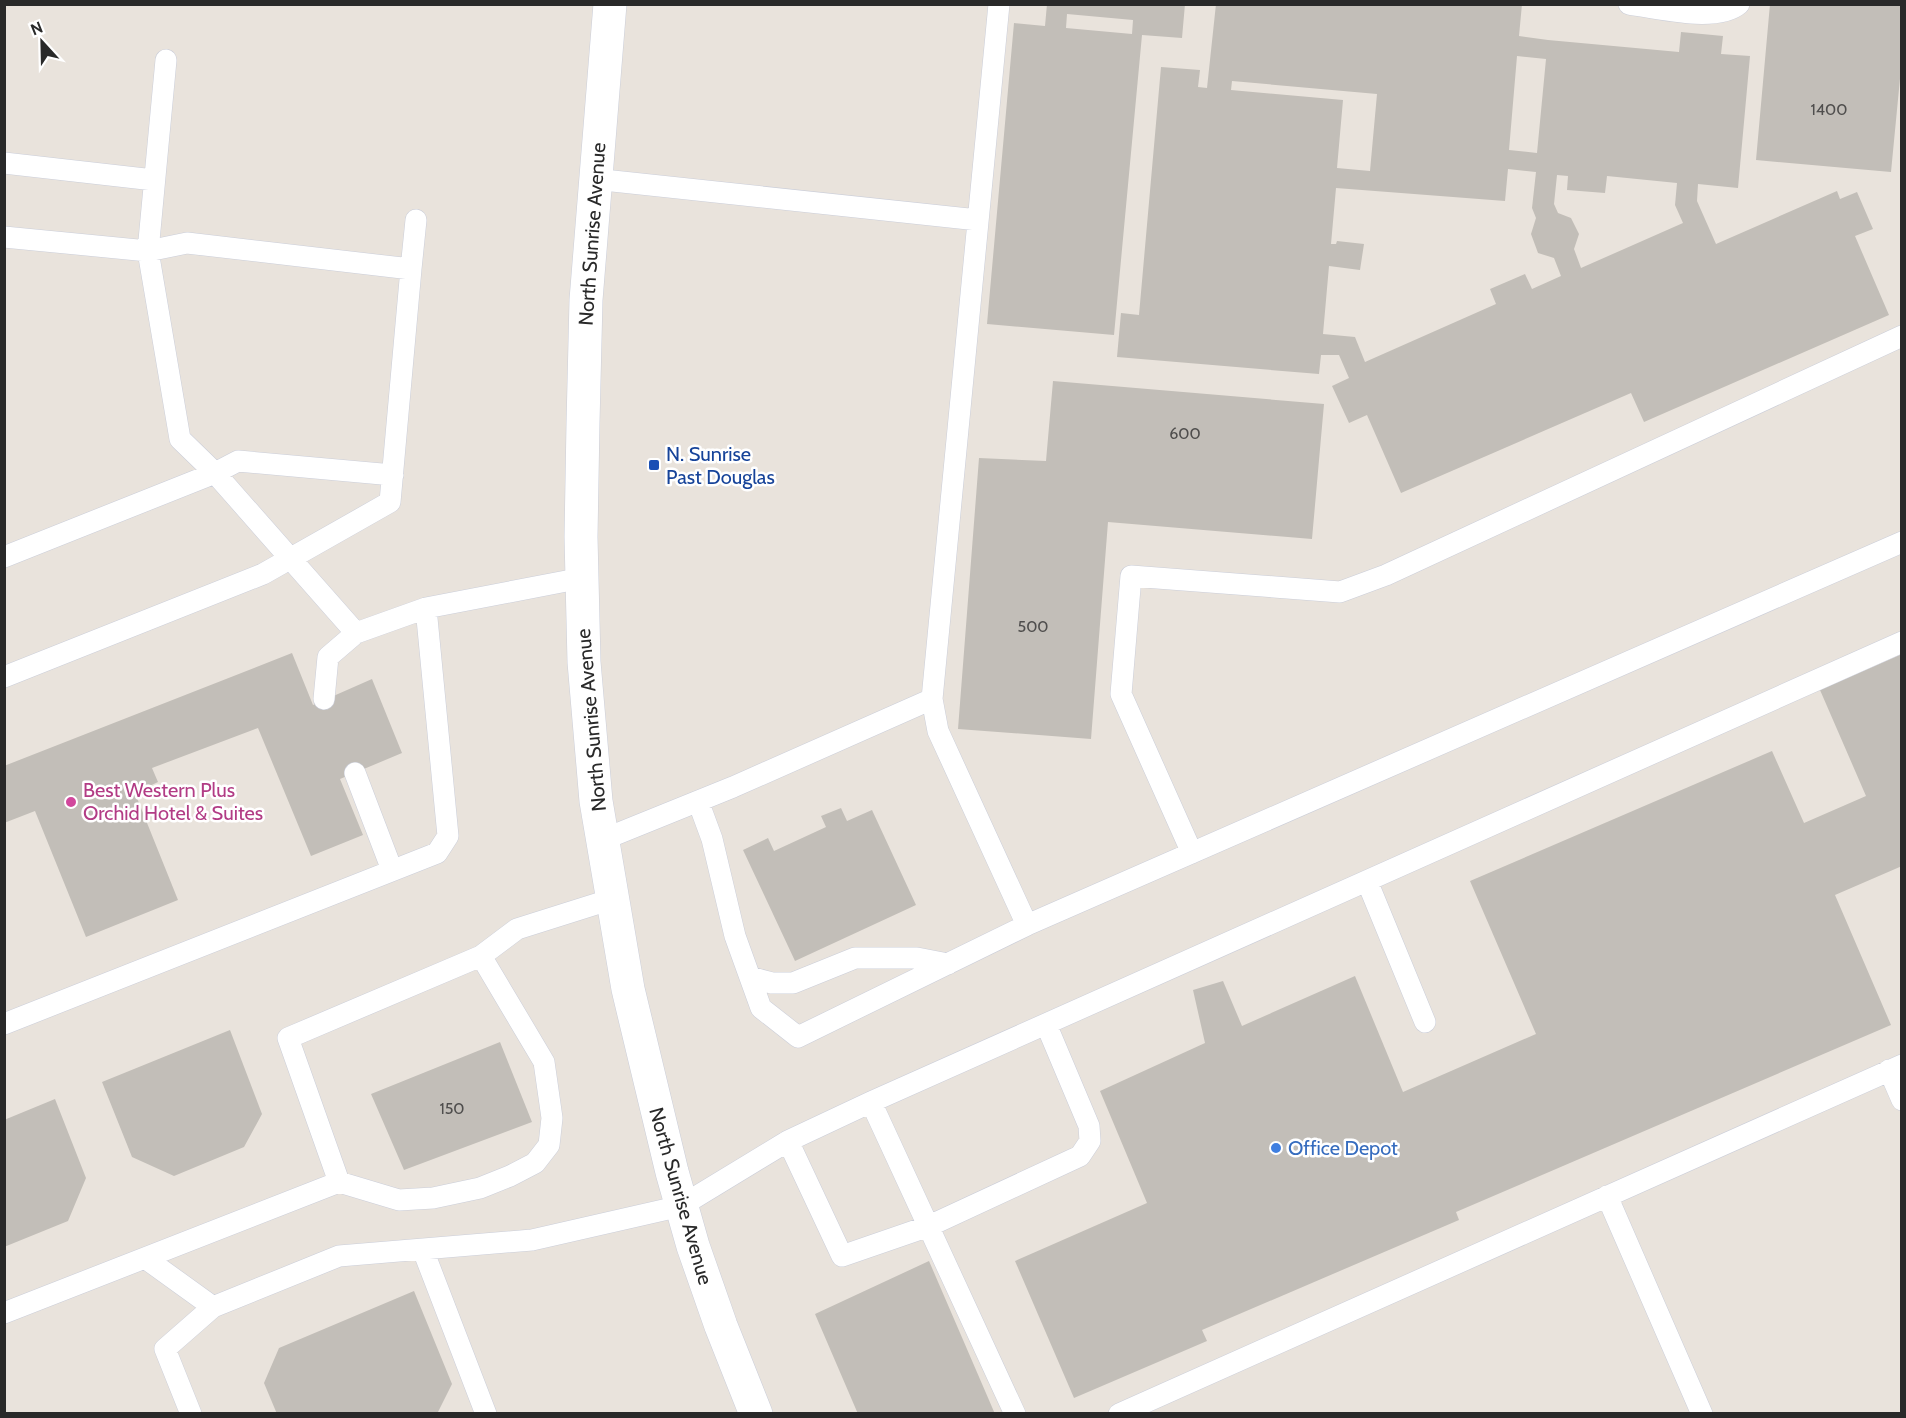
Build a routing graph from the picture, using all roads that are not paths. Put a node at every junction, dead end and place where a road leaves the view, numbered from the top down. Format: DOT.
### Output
graph roads {
  1 [pos="610,4"];
  2 [pos="999,4"];
  3 [pos="1629,4"];
  4 [pos="1739,4"];
  5 [pos="166,60"];
  6 [pos="4,163"];
  7 [pos="594,179"];
  8 [pos="154,180"];
  9 [pos="416,220"];
  10 [pos="978,220"];
  11 [pos="4,237"];
  12 [pos="148,250"];
  13 [pos="411,269"];
  14 [pos="1902,336"];
  15 [pos="215,473"];
  16 [pos="393,475"];
  17 [pos="1902,542"];
  18 [pos="4,557"];
  19 [pos="292,558"];
  20 [pos="582,578"];
  21 [pos="426,608"];
  22 [pos="356,633"];
  23 [pos="1902,642"];
  24 [pos="4,677"];
  25 [pos="324,699"];
  26 [pos="932,699"];
  27 [pos="355,773"];
  28 [pos="698,801"];
  29 [pos="602,840"];
  30 [pos="1192,853"];
  31 [pos="392,870"];
  32 [pos="1367,881"];
  33 [pos="612,899"];
  34 [pos="1027,925"];
  35 [pos="481,956"];
  36 [pos="948,964"];
  37 [pos="750,977"];
  38 [pos="1425,1022"];
  39 [pos="4,1024"];
  40 [pos="1046,1024"];
  41 [pos="1895,1068"];
  42 [pos="1902,1100"];
  43 [pos="871,1102"];
  44 [pos="788,1141"];
  45 [pos="339,1182"];
  46 [pos="1607,1196"];
  47 [pos="681,1206"];
  48 [pos="929,1226"];
  49 [pos="423,1250"];
  50 [pos="145,1258"];
  51 [pos="213,1307"];
  52 [pos="4,1313"];
  53 [pos="1154,1406"];
  54 [pos="191,1413"];
  55 [pos="486,1413"];
  56 [pos="756,1413"];
  57 [pos="1015,1413"];
  58 [pos="1119,1413"];
  59 [pos="1702,1413"];
  1 -- 7 [label="main road, North Sunrise Avenue"];
  2 -- 10 [label="lane"];
  3 -- 4 [label="lane"];
  5 -- 8 [label="lane"];
  6 -- 8 [label="lane"];
  7 -- 10 [label="lane"];
  7 -- 20 [label="main road, North Sunrise Avenue"];
  8 -- 12 [label="lane"];
  9 -- 13 [label="lane"];
  10 -- 26 [label="lane"];
  11 -- 12 [label="lane"];
  12 -- 13 [label="lane"];
  12 -- 15 [label="lane"];
  13 -- 16 [label="lane"];
  14 -- 30 [label="lane"];
  15 -- 16 [label="lane"];
  15 -- 18 [label="lane"];
  15 -- 19 [label="lane"];
  16 -- 19 [label="lane"];
  17 -- 30 [label="lane"];
  19 -- 22 [label="lane"];
  19 -- 24 [label="lane"];
  20 -- 21 [label="lane"];
  20 -- 29 [label="main road, North Sunrise Avenue"];
  21 -- 22 [label="lane"];
  21 -- 31 [label="lane"];
  22 -- 25 [label="lane"];
  23 -- 32 [label="lane"];
  26 -- 28 [label="lane"];
  26 -- 34 [label="lane"];
  27 -- 31 [label="lane"];
  28 -- 29 [label="lane"];
  28 -- 37 [label="lane"];
  29 -- 33 [label="main road, North Sunrise Avenue"];
  30 -- 34 [label="lane"];
  31 -- 39 [label="lane"];
  32 -- 38 [label="lane"];
  32 -- 40 [label="lane"];
  33 -- 35 [label="lane"];
  33 -- 47 [label="main road, North Sunrise Avenue"];
  34 -- 36 [label="lane"];
  35 -- 45 [label="lane"];
  35 -- 45 [label="lane"];
  36 -- 37 [label="lane"];
  36 -- 37 [label="lane"];
  40 -- 43 [label="lane"];
  40 -- 48 [label="lane"];
  41 -- 42 [label="lane"];
  41 -- 46 [label="lane"];
  43 -- 44 [label="lane"];
  43 -- 48 [label="lane"];
  44 -- 47 [label="lane"];
  44 -- 48 [label="lane"];
  45 -- 50 [label="lane"];
  46 -- 53 [label="lane"];
  46 -- 59 [label="lane"];
  47 -- 49 [label="lane"];
  47 -- 56 [label="main road, North Sunrise Avenue"];
  48 -- 57 [label="lane"];
  49 -- 51 [label="lane"];
  49 -- 55 [label="lane"];
  50 -- 51 [label="lane"];
  50 -- 52 [label="lane"];
  51 -- 54 [label="lane"];
  53 -- 58 [label="lane"];
}
